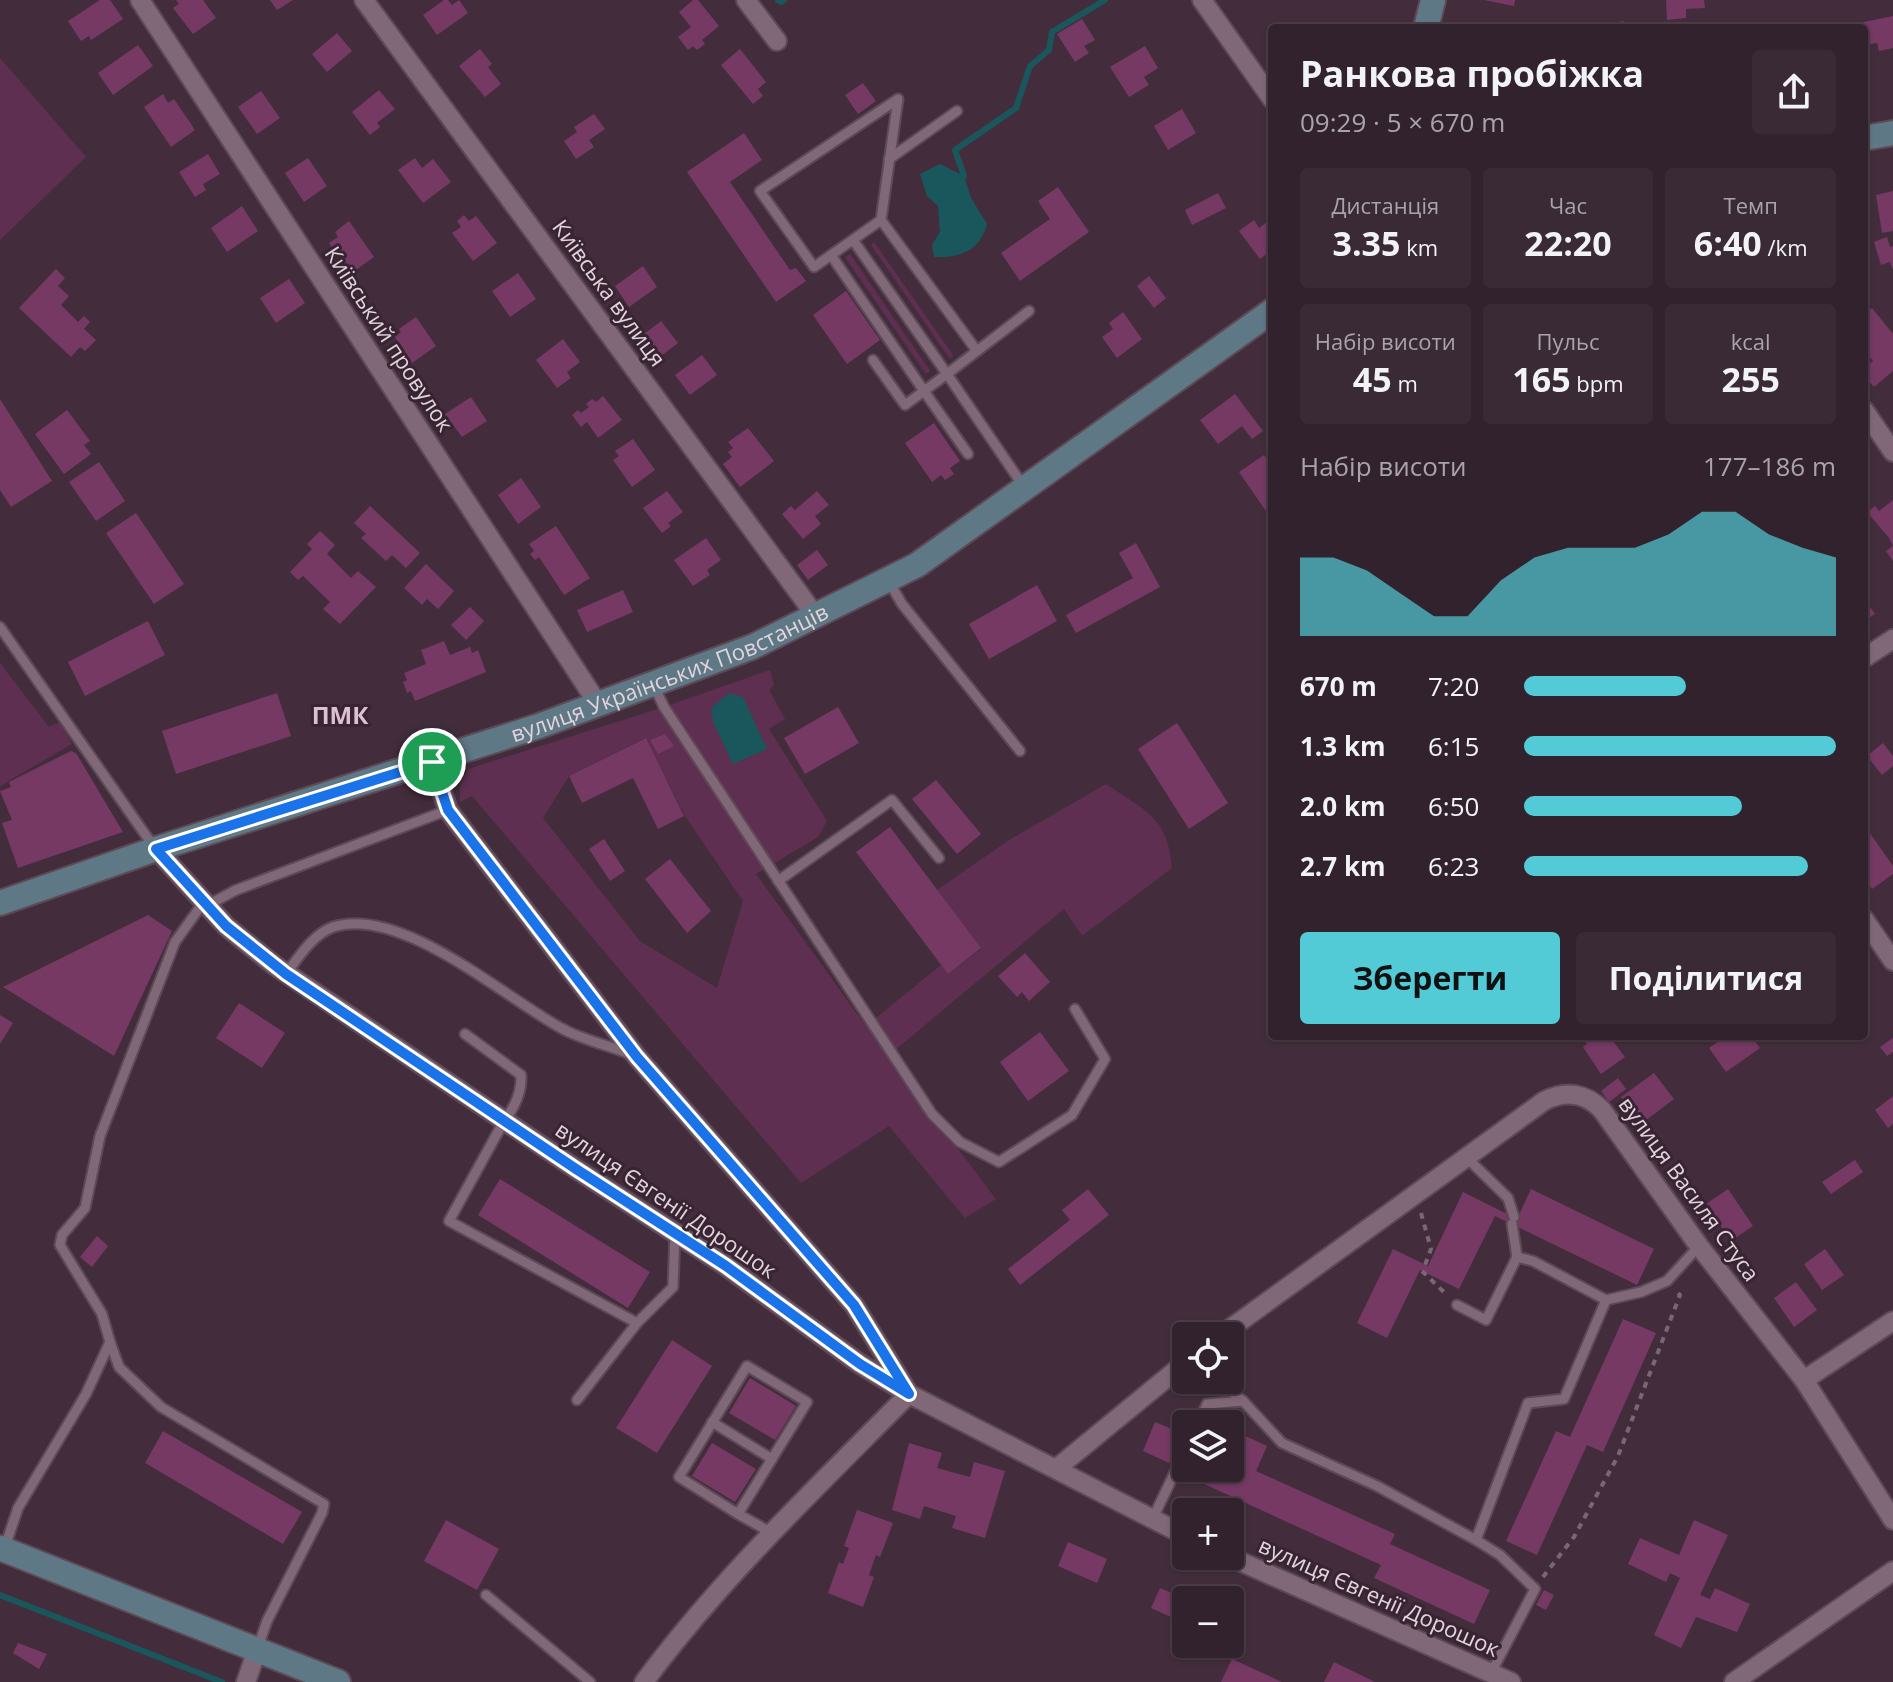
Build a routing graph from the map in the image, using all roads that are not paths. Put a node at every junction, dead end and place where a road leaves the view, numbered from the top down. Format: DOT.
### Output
graph roads {
  1 [pos="140,0"];
  2 [pos="364,0"];
  3 [pos="746,0"];
  4 [pos="1202,0"];
  5 [pos="1433,0"];
  6 [pos="1427,24"];
  7 [pos="777,41"];
  8 [pos="1268,93"];
  9 [pos="957,111"];
  10 [pos="1893,133"];
  11 [pos="1868,137"];
  12 [pos="889,159"];
  13 [pos="881,220"];
  14 [pos="853,240"];
  15 [pos="831,255"];
  16 [pos="1029,311"];
  17 [pos="1268,314"];
  18 [pos="977,351"];
  19 [pos="873,360"];
  20 [pos="947,374"];
  21 [pos="924,391"];
  22 [pos="1868,416"];
  23 [pos="1893,452"];
  24 [pos="968,454"];
  25 [pos="1025,489"];
  26 [pos="888,580"];
  27 [pos="815,615"];
  28 [pos="0,627"];
  29 [pos="1893,639"];
  30 [pos="1868,655"];
  31 [pos="653,684"];
  32 [pos="598,704"];
  33 [pos="1020,751"];
  34 [pos="432,762"];
  35 [pos="448,810"];
  36 [pos="156,849"];
  37 [pos="939,858"];
  38 [pos="778,881"];
  39 [pos="0,903"];
  40 [pos="205,905"];
  41 [pos="1868,925"];
  42 [pos="1893,961"];
  43 [pos="286,974"];
  44 [pos="1075,1009"];
  45 [pos="465,1034"];
  46 [pos="637,1057"];
  47 [pos="504,1121"];
  48 [pos="1467,1158"];
  49 [pos="675,1232"];
  50 [pos="1699,1246"];
  51 [pos="1517,1257"];
  52 [pos="1606,1300"];
  53 [pos="1457,1305"];
  54 [pos="1893,1321"];
  55 [pos="1240,1322"];
  56 [pos="637,1323"];
  57 [pos="110,1342"];
  58 [pos="1172,1374"];
  59 [pos="1804,1380"];
  60 [pos="909,1394"];
  61 [pos="1235,1394"];
  62 [pos="577,1400"];
  63 [pos="1243,1401"];
  64 [pos="1204,1410"];
  65 [pos="712,1422"];
  66 [pos="772,1459"];
  67 [pos="1057,1468"];
  68 [pos="1172,1478"];
  69 [pos="738,1514"];
  70 [pos="1152,1520"];
  71 [pos="1893,1520"];
  72 [pos="1172,1529"];
  73 [pos="772,1533"];
  74 [pos="1476,1540"];
  75 [pos="1,1552"];
  76 [pos="1244,1563"];
  77 [pos="1893,1571"];
  78 [pos="486,1595"];
  79 [pos="257,1650"];
  80 [pos="1491,1673"];
  81 [pos="246,1682"];
  82 [pos="338,1682"];
  83 [pos="590,1682"];
  84 [pos="644,1682"];
  85 [pos="1511,1682"];
  86 [pos="1734,1682"];
  1 -- 32 [label="street, Київський провулок"];
  2 -- 27 [label="street, Київська вулиця"];
  3 -- 7 [label="street"];
  4 -- 8 [label="street"];
  5 -- 6 [label="street"];
  9 -- 12 [label="lane"];
  10 -- 11 [label="street"];
  12 -- 13 [label="lane"];
  12 -- 15 [label="lane"];
  13 -- 14 [label="lane"];
  13 -- 18 [label="lane"];
  14 -- 15 [label="lane"];
  14 -- 20 [label="lane"];
  15 -- 21 [label="lane"];
  16 -- 18 [label="lane"];
  17 -- 25 [label="street, вулиця Українських Повстанців"];
  18 -- 20 [label="lane"];
  19 -- 21 [label="lane"];
  20 -- 21 [label="lane"];
  20 -- 25 [label="lane"];
  21 -- 24 [label="lane"];
  22 -- 23 [label="street"];
  25 -- 26 [label="street, вулиця Українських Повстанців"];
  26 -- 27 [label="street, вулиця Українських Повстанців"];
  26 -- 33 [label="lane"];
  27 -- 31 [label="street, вулиця Українських Повстанців"];
  28 -- 36 [label="lane"];
  29 -- 30 [label="street"];
  31 -- 32 [label="street, вулиця Українських Повстанців"];
  31 -- 38 [label="lane"];
  32 -- 34 [label="street, вулиця Українських Повстанців"];
  34 -- 35 [label="street"];
  34 -- 36 [label="street, вулиця Українських Повстанців"];
  35 -- 40 [label="lane"];
  35 -- 46 [label="street"];
  36 -- 39 [label="street, вулиця Українських Повстанців"];
  36 -- 40 [label="street, вулиця Євгенії Дорошок"];
  37 -- 38 [label="lane"];
  38 -- 44 [label="lane"];
  40 -- 43 [label="street, вулиця Євгенії Дорошок"];
  40 -- 57 [label="lane"];
  41 -- 42 [label="street"];
  43 -- 46 [label="lane"];
  43 -- 47 [label="street, вулиця Євгенії Дорошок"];
  45 -- 47 [label="lane"];
  46 -- 60 [label="street"];
  47 -- 49 [label="street, вулиця Євгенії Дорошок"];
  47 -- 56 [label="lane"];
  48 -- 50 [label="street, вулиця Василя Стуса"];
  48 -- 51 [label="lane"];
  48 -- 55 [label="street, вулиця Василя Стуса"];
  49 -- 56 [label="lane"];
  49 -- 60 [label="street, вулиця Євгенії Дорошок"];
  50 -- 52 [label="lane"];
  50 -- 59 [label="street, вулиця Василя Стуса"];
  51 -- 52 [label="lane"];
  51 -- 53 [label="lane"];
  52 -- 74 [label="lane"];
  54 -- 59 [label="street"];
  56 -- 62 [label="lane"];
  57 -- 75 [label="lane"];
  57 -- 79 [label="lane"];
  58 -- 67 [label="street"];
  59 -- 71 [label="street, вулиця Василя Стуса"];
  60 -- 67 [label="street, вулиця Євгенії Дорошок"];
  60 -- 73 [label="street"];
  61 -- 63 [label="lane"];
  63 -- 64 [label="lane"];
  63 -- 74 [label="lane"];
  65 -- 66 [label="lane"];
  65 -- 66 [label="lane"];
  65 -- 69 [label="lane"];
  66 -- 69 [label="lane"];
  67 -- 70 [label="street, вулиця Євгенії Дорошок"];
  68 -- 70 [label="lane"];
  69 -- 73 [label="lane"];
  70 -- 72 [label="street, вулиця Євгенії Дорошок"];
  73 -- 84 [label="street"];
  74 -- 80 [label="lane"];
  75 -- 79 [label="street"];
  76 -- 80 [label="street, вулиця Євгенії Дорошок"];
  77 -- 86 [label="street"];
  78 -- 83 [label="lane"];
  79 -- 81 [label="street"];
  79 -- 82 [label="street"];
  80 -- 85 [label="street, вулиця Євгенії Дорошок"];
}
